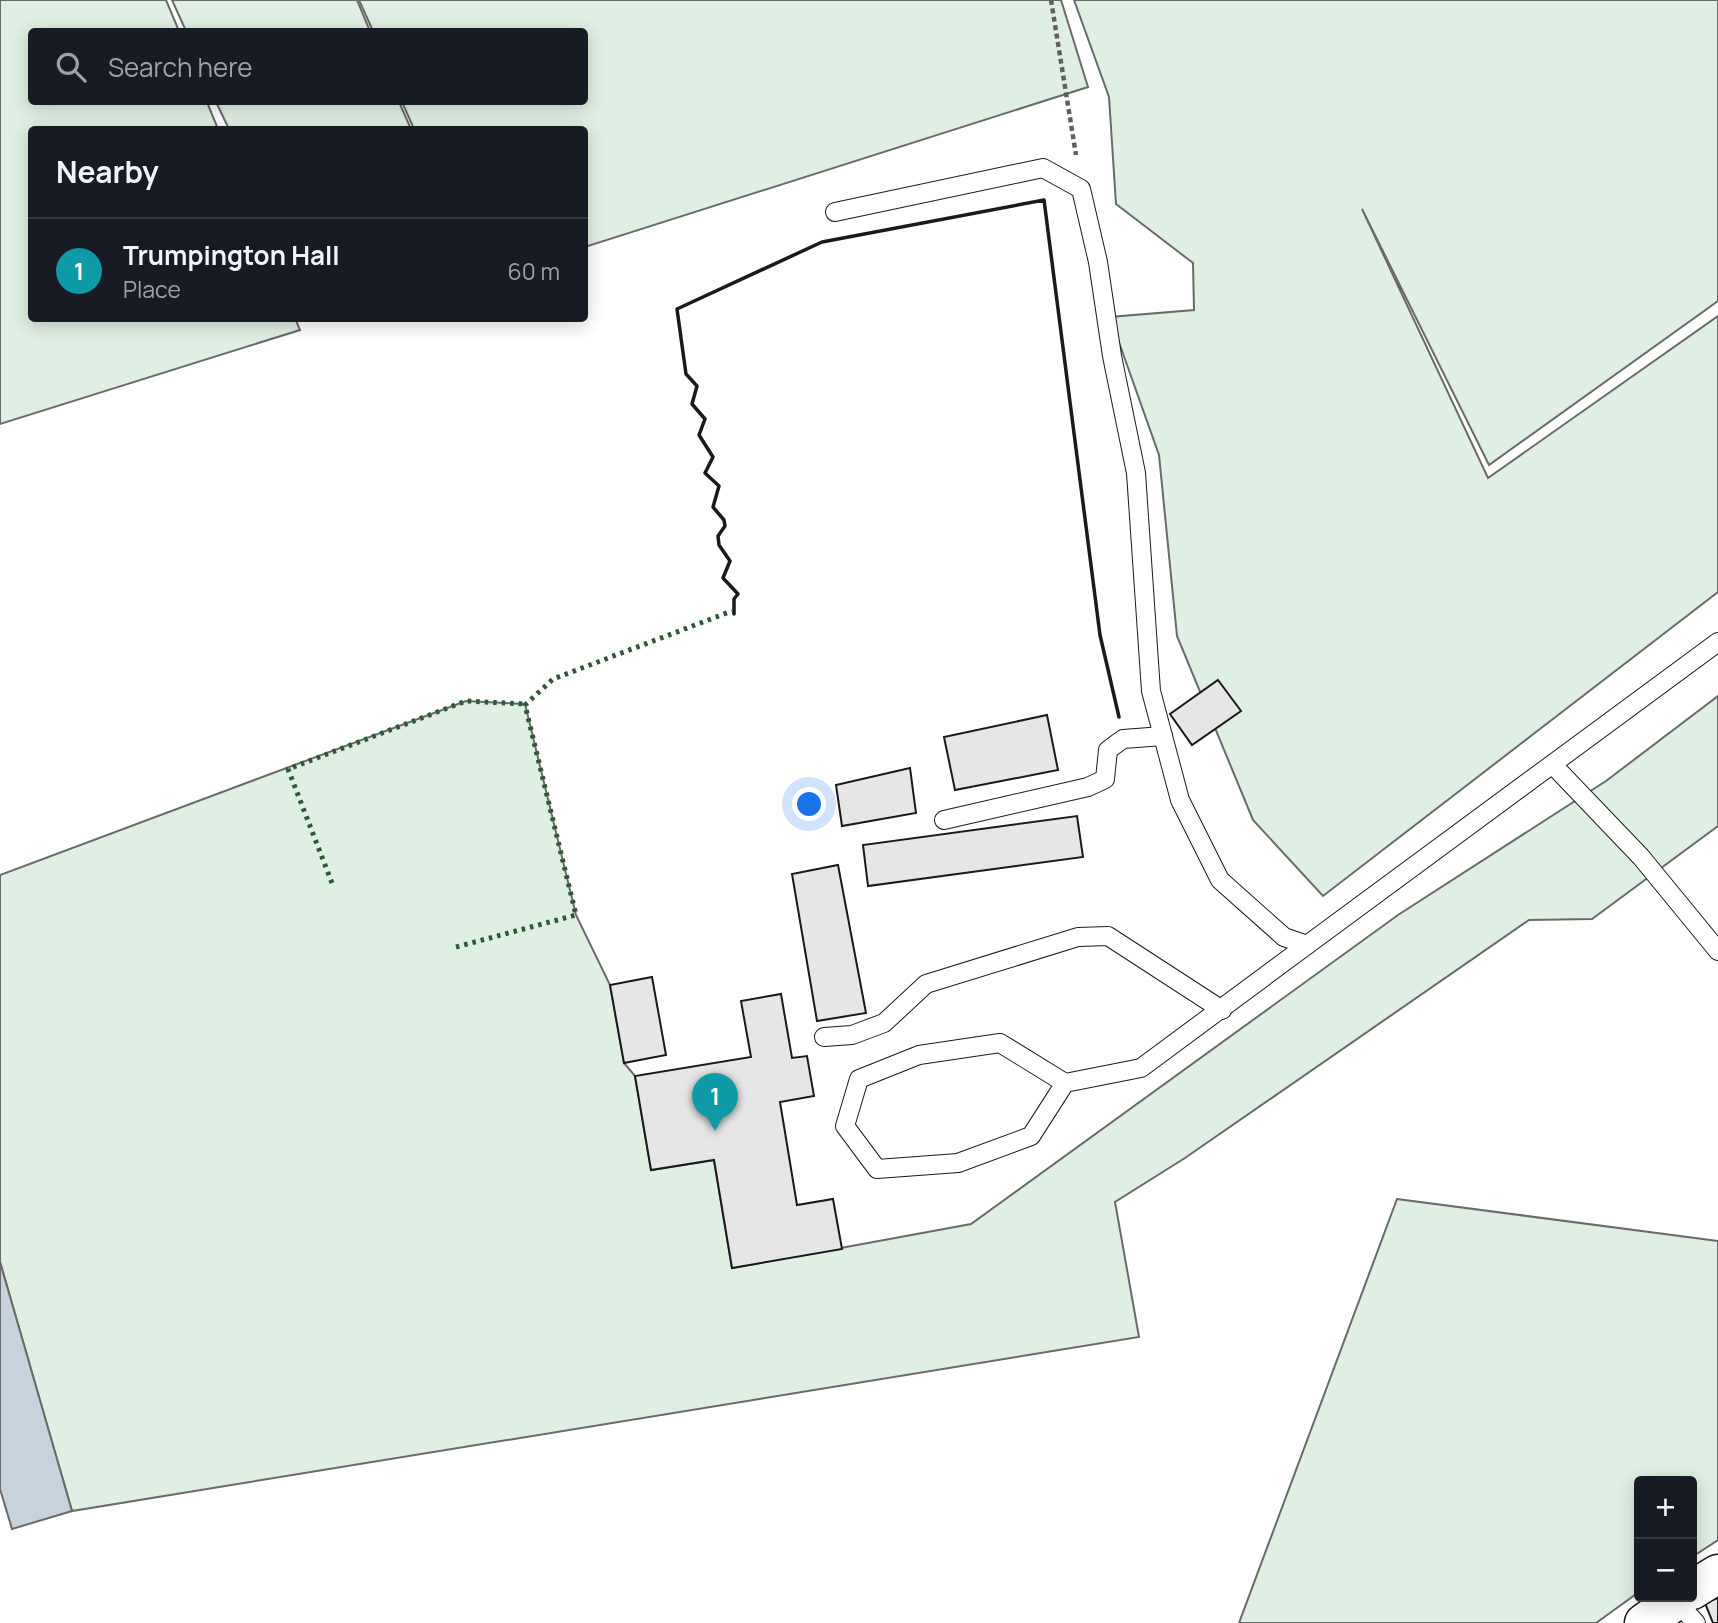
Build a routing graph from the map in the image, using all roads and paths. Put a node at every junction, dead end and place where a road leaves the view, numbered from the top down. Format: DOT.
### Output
graph roads {
  1 [pos="1051,0"];
  2 [pos="1081,189"];
  3 [pos="835,212"];
  4 [pos="1718,642"];
  5 [pos="1163,736"];
  6 [pos="1553,765"];
  7 [pos="944,820"];
  8 [pos="1307,945"];
  9 [pos="1718,951"];
  10 [pos="1222,1010"];
  11 [pos="824,1037"];
  12 [pos="1065,1083"];
  13 [pos="1718,1574"];
  14 [pos="1686,1603"];
  15 [pos="1644,1623"];
  1 -- 2 [label="path"];
  2 -- 3 [label="lane"];
  2 -- 5 [label="lane"];
  4 -- 6 [label="lane"];
  5 -- 7 [label="lane"];
  5 -- 8 [label="lane"];
  6 -- 8 [label="lane"];
  6 -- 9 [label="lane"];
  8 -- 10 [label="lane"];
  10 -- 11 [label="lane"];
  10 -- 12 [label="lane"];
  12 -- 12 [label="lane"];
  13 -- 14 [label="street"];
  14 -- 15 [label="street"];
}
